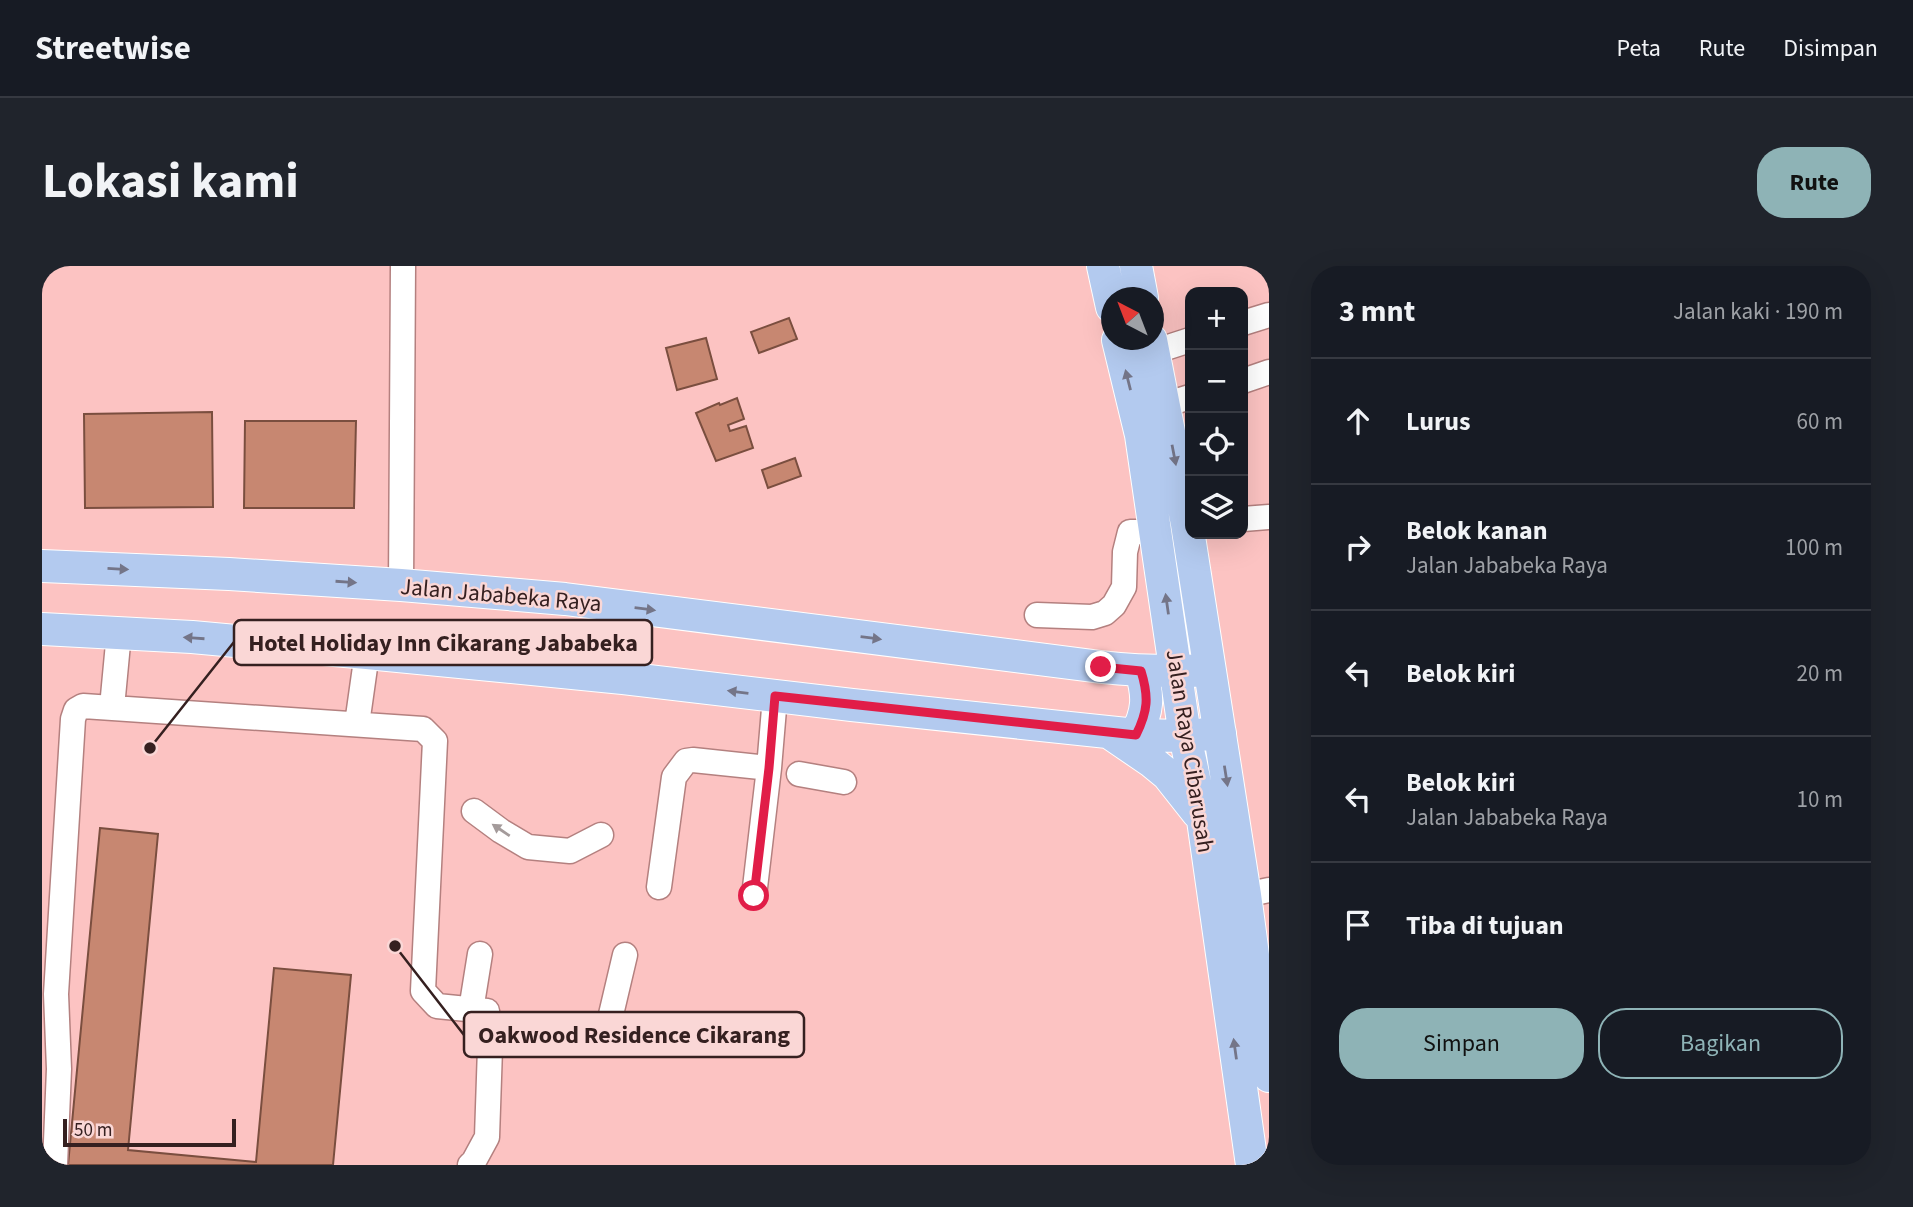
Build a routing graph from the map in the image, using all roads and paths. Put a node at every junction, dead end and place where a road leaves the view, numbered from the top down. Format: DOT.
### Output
graph roads {
  1 [pos="403,266"];
  2 [pos="1103,266"];
  3 [pos="1136,266"];
  4 [pos="1107,287"];
  5 [pos="1140,287"];
  6 [pos="1269,314"];
  7 [pos="1248,321"];
  8 [pos="1185,341"];
  9 [pos="1164,344"];
  10 [pos="1120,350"];
  11 [pos="1154,350"];
  12 [pos="1269,372"];
  13 [pos="1248,379"];
  14 [pos="1177,401"];
  15 [pos="1185,483"];
  16 [pos="1269,517"];
  17 [pos="1248,519"];
  18 [pos="1156,532"];
  19 [pos="1191,539"];
  20 [pos="46,566"];
  21 [pos="401,585"];
  22 [pos="1037,615"];
  23 [pos="43,629"];
  24 [pos="119,633"];
  25 [pos="367,653"];
  26 [pos="1209,670"];
  27 [pos="1141,671"];
  28 [pos="1176,672"];
  29 [pos="775,696"];
  30 [pos="112,707"];
  31 [pos="357,724"];
  32 [pos="1220,733"];
  33 [pos="1123,734"];
  34 [pos="1185,736"];
  35 [pos="769,768"];
  36 [pos="799,774"];
  37 [pos="844,782"];
  38 [pos="474,811"];
  39 [pos="1203,820"];
  40 [pos="601,835"];
  41 [pos="659,887"];
  42 [pos="1257,893"];
  43 [pos="754,896"];
  44 [pos="486,954"];
  45 [pos="625,955"];
  46 [pos="479,1010"];
  47 [pos="560,1030"];
  48 [pos="1269,1076"];
  49 [pos="1242,1095"];
  50 [pos="1269,1144"];
  51 [pos="55,1165"];
  52 [pos="470,1165"];
  53 [pos="1252,1165"];
  1 -- 21 [label="street"];
  2 -- 4 [label="main road"];
  3 -- 5 [label="main road"];
  6 -- 7 [label="street"];
  8 -- 9 [label="street"];
  18 -- 10 [label="main road, Jalan Raya Cibarusah, one-way"];
  11 -- 14 [label="main road, Jalan Raya Cibarusah"];
  12 -- 13 [label="street"];
  14 -- 15 [label="main road, Jalan Raya Cibarusah, one-way"];
  16 -- 17 [label="street"];
  18 -- 22 [label="street"];
  28 -- 18 [label="main road, Jalan Raya Cibarusah, one-way"];
  19 -- 26 [label="main road, Jalan Raya Cibarusah"];
  20 -- 21 [label="main road, Jalan Jababeka Raya, one-way"];
  21 -- 27 [label="main road, Jalan Jababeka Raya, one-way"];
  23 -- 24 [label="main road"];
  25 -- 24 [label="main road, one-way"];
  24 -- 30 [label="street"];
  29 -- 25 [label="main road, one-way"];
  25 -- 31 [label="street"];
  26 -- 28 [label="main road, Jalan Jababeka Raya"];
  26 -- 32 [label="main road, Jalan Raya Cibarusah"];
  27 -- 28 [label="main road, Jalan Jababeka Raya"];
  27 -- 33 [label="main road"];
  28 -- 34 [label="main road, Jalan Raya Cibarusah"];
  29 -- 33 [label="main road"];
  29 -- 35 [label="street"];
  30 -- 31 [label="street"];
  30 -- 51 [label="street"];
  31 -- 46 [label="street"];
  32 -- 34 [label="main road"];
  32 -- 42 [label="main road, Jalan Raya Cibarusah, one-way"];
  33 -- 34 [label="main road"];
  33 -- 39 [label="main road"];
  34 -- 39 [label="main road, Jalan Raya Cibarusah"];
  35 -- 41 [label="street"];
  35 -- 43 [label="street"];
  36 -- 37 [label="street"];
  40 -- 38 [label="street, one-way"];
  49 -- 39 [label="main road, Jalan Raya Cibarusah, one-way"];
  42 -- 48 [label="main road, Jalan Raya Cibarusah"];
  44 -- 46 [label="street"];
  45 -- 47 [label="street"];
  46 -- 52 [label="street"];
  49 -- 50 [label="main road"];
  49 -- 53 [label="main road, Jalan Raya Cibarusah"];
}
